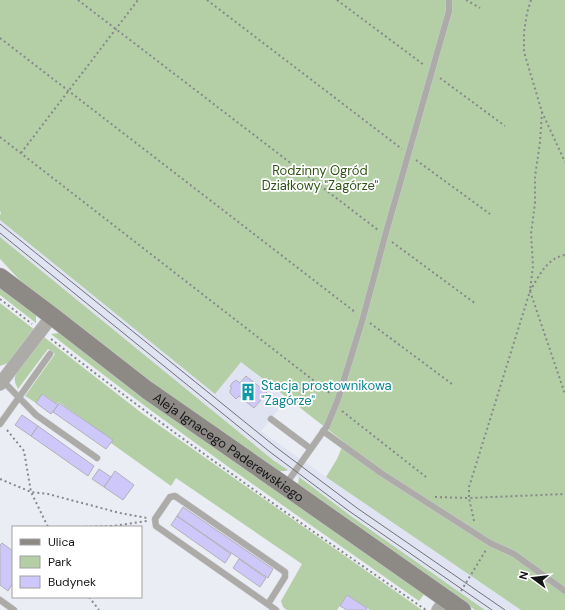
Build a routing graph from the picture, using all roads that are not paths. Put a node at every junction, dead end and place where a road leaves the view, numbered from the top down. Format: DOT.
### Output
graph roads {
  1 [pos="449,0"];
  2 [pos="0,277"];
  3 [pos="52,316"];
  4 [pos="50,354"];
  5 [pos="1,380"];
  6 [pos="18,396"];
  7 [pos="271,419"];
  8 [pos="0,423"];
  9 [pos="323,431"];
  10 [pos="311,449"];
  11 [pos="97,458"];
  12 [pos="285,486"];
  13 [pos="565,591"];
  14 [pos="0,600"];
  15 [pos="447,601"];
  16 [pos="268,604"];
  17 [pos="14,610"];
  18 [pos="276,610"];
  1 -- 9 [label="lane"];
  2 -- 3 [label="street, Aleja Ignacego Paderewskiego"];
  3 -- 5 [label="street"];
  3 -- 12 [label="street, Aleja Ignacego Paderewskiego"];
  4 -- 6 [label="lane"];
  5 -- 6 [label="lane"];
  6 -- 8 [label="lane"];
  6 -- 11 [label="lane"];
  7 -- 10 [label="lane"];
  9 -- 10 [label="lane"];
  9 -- 13 [label="lane"];
  10 -- 12 [label="lane"];
  12 -- 15 [label="street, Aleja Ignacego Paderewskiego"];
  14 -- 17 [label="lane"];
  16 -- 16 [label="lane"];
  16 -- 18 [label="lane"];
}
